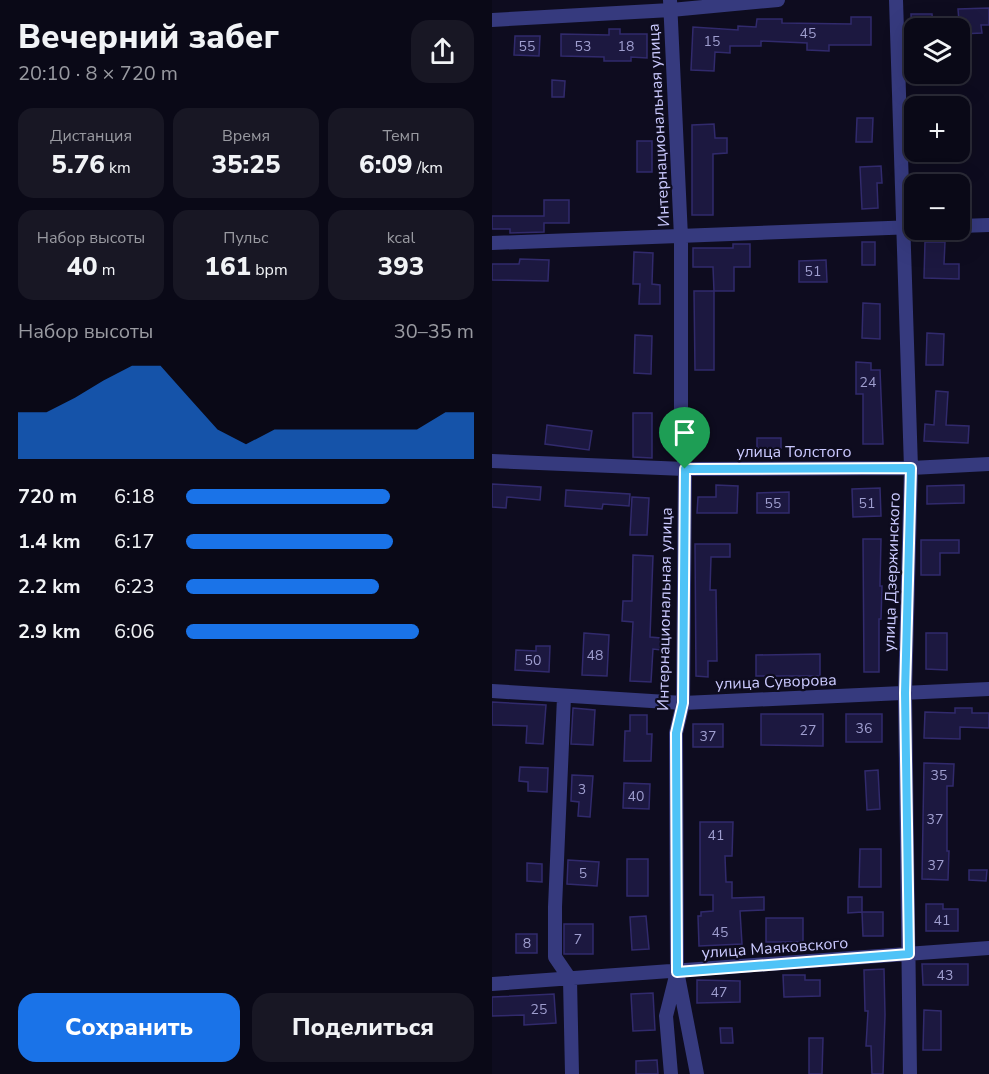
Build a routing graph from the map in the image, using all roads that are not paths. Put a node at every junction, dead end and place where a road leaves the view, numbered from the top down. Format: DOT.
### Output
graph roads {
  1 [pos="778,0"];
  2 [pos="896,0"];
  3 [pos="671,5"];
  4 [pos="492,20"];
  5 [pos="906,174"];
  6 [pos="989,225"];
  7 [pos="970,226"];
  8 [pos="904,227"];
  9 [pos="681,237"];
  10 [pos="909,240"];
  11 [pos="492,243"];
  12 [pos="492,461"];
  13 [pos="989,464"];
  14 [pos="911,468"];
  15 [pos="685,469"];
  16 [pos="989,689"];
  17 [pos="492,691"];
  18 [pos="905,693"];
  19 [pos="564,696"];
  20 [pos="683,703"];
  21 [pos="989,948"];
  22 [pos="909,954"];
  23 [pos="677,972"];
  24 [pos="570,979"];
  25 [pos="492,984"];
  26 [pos="572,1074"];
  27 [pos="671,1074"];
  28 [pos="697,1074"];
  29 [pos="910,1074"];
  1 -- 3 [label="street"];
  2 -- 5 [label="street, улица Дзержинского"];
  3 -- 4 [label="street"];
  3 -- 9 [label="street, Интернациональная улица"];
  6 -- 7 [label="street"];
  8 -- 9 [label="street"];
  9 -- 11 [label="street"];
  9 -- 15 [label="street, Интернациональная улица"];
  10 -- 14 [label="street, улица Дзержинского"];
  12 -- 15 [label="street, улица Толстого"];
  13 -- 14 [label="street, улица Толстого"];
  14 -- 15 [label="street, улица Толстого"];
  14 -- 18 [label="street, улица Дзержинского"];
  15 -- 20 [label="street, Интернациональная улица"];
  16 -- 18 [label="street, улица Суворова"];
  17 -- 19 [label="street, улица Суворова"];
  18 -- 20 [label="street, улица Суворова"];
  18 -- 22 [label="street, улица Дзержинского"];
  19 -- 20 [label="street, улица Суворова"];
  19 -- 24 [label="street"];
  20 -- 23 [label="street, Интернациональная улица"];
  21 -- 22 [label="street, улица Маяковского"];
  22 -- 23 [label="street, улица Маяковского"];
  22 -- 29 [label="street, улица Дзержинского"];
  23 -- 24 [label="street, улица Маяковского"];
  23 -- 27 [label="street, Интернациональная улица"];
  23 -- 28 [label="street"];
  24 -- 25 [label="street, улица Маяковского"];
  24 -- 26 [label="street"];
}
